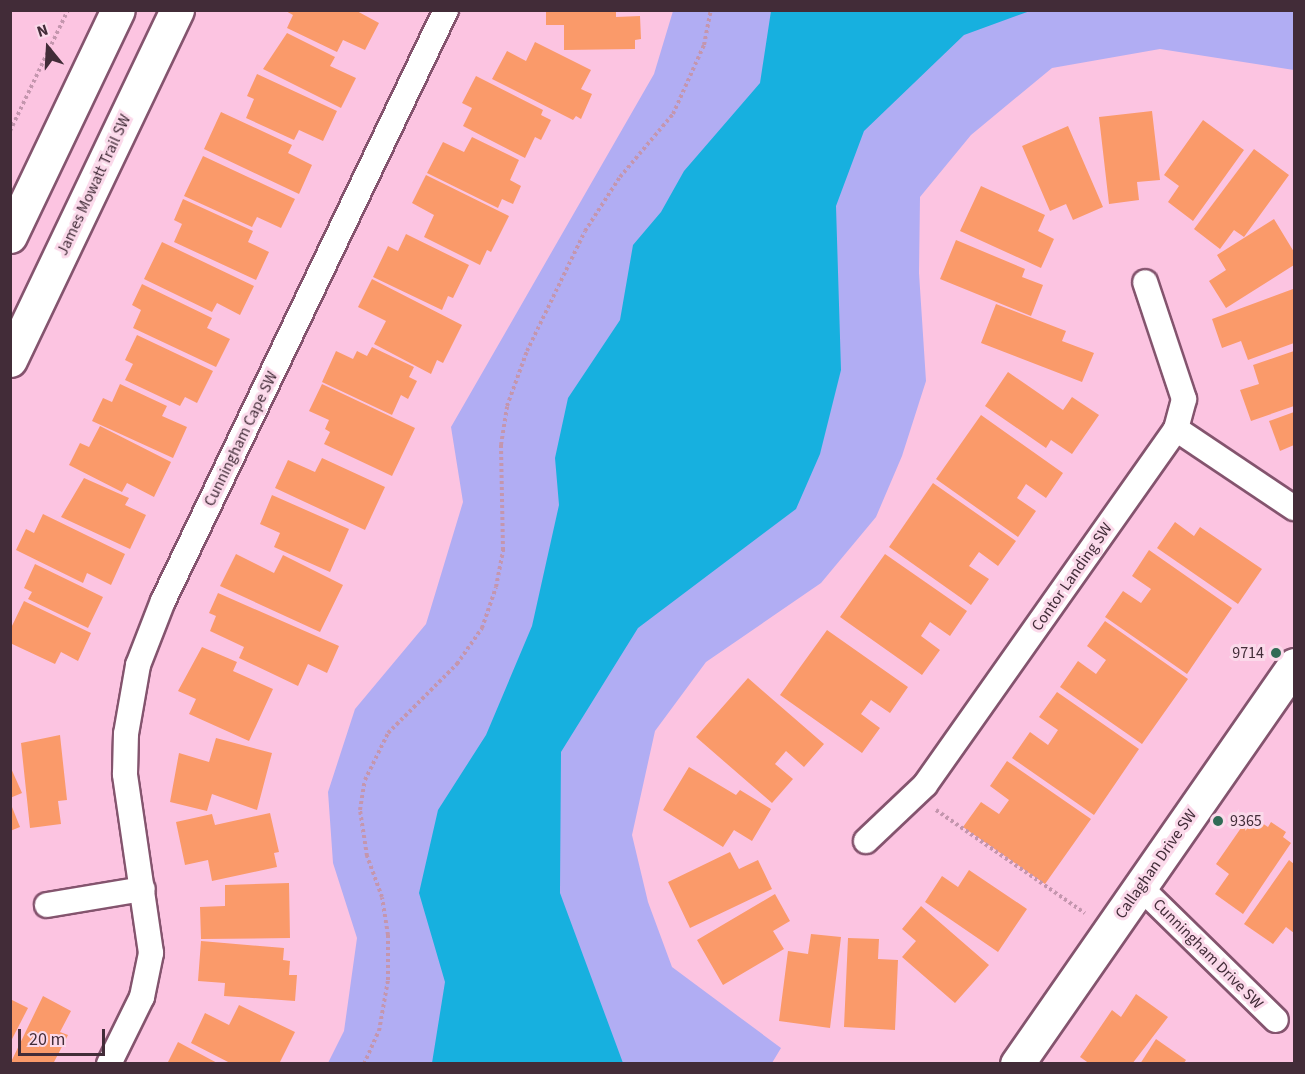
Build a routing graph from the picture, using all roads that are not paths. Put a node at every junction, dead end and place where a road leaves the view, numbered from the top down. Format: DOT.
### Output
graph roads {
  1 [pos="118,10"];
  2 [pos="177,10"];
  3 [pos="446,10"];
  4 [pos="10,236"];
  5 [pos="1145,282"];
  6 [pos="10,360"];
  7 [pos="1176,429"];
  8 [pos="1294,508"];
  9 [pos="1294,665"];
  10 [pos="866,841"];
  11 [pos="1140,887"];
  12 [pos="143,889"];
  13 [pos="47,905"];
  14 [pos="1275,1020"];
  15 [pos="109,1064"];
  16 [pos="1017,1064"];
  1 -- 4 [label="main road"];
  2 -- 6 [label="main road, James Mowatt Trail SW"];
  3 -- 12 [label="street, Cunningham Cape SW"];
  5 -- 7 [label="street, Contor Landing SW"];
  7 -- 8 [label="street"];
  7 -- 10 [label="street, Contor Landing SW"];
  9 -- 11 [label="main road, Callaghan Drive SW"];
  11 -- 14 [label="street, Cunningham Drive SW"];
  11 -- 16 [label="main road, Callaghan Drive SW"];
  12 -- 13 [label="street"];
  12 -- 15 [label="street, Cunningham Cape SW"];
}
